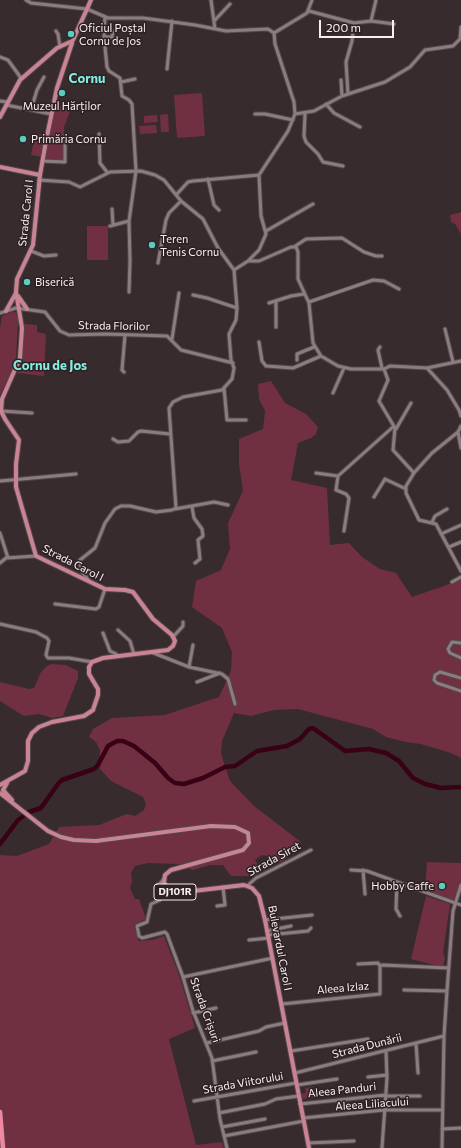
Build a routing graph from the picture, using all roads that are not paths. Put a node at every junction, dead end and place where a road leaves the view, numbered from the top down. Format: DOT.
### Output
graph roads {
  1 [pos="26,0"];
  2 [pos="91,0"];
  3 [pos="211,0"];
  4 [pos="312,0"];
  5 [pos="376,0"];
  6 [pos="230,4"];
  7 [pos="87,9"];
  8 [pos="309,11"];
  9 [pos="105,17"];
  10 [pos="215,20"];
  11 [pos="172,21"];
  12 [pos="371,21"];
  13 [pos="354,23"];
  14 [pos="394,24"];
  15 [pos="461,27"];
  16 [pos="215,29"];
  17 [pos="56,31"];
  18 [pos="113,32"];
  19 [pos="274,33"];
  20 [pos="104,37"];
  21 [pos="71,42"];
  22 [pos="60,47"];
  23 [pos="0,57"];
  24 [pos="167,69"];
  25 [pos="44,77"];
  26 [pos="22,78"];
  27 [pos="135,79"];
  28 [pos="341,80"];
  29 [pos="121,82"];
  30 [pos="348,94"];
  31 [pos="342,96"];
  32 [pos="0,101"];
  33 [pos="7,104"];
  34 [pos="326,104"];
  35 [pos="31,110"];
  36 [pos="51,114"];
  37 [pos="255,114"];
  38 [pos="295,114"];
  39 [pos="305,114"];
  40 [pos="0,117"];
  41 [pos="293,120"];
  42 [pos="360,127"];
  43 [pos="99,134"];
  44 [pos="65,136"];
  45 [pos="42,161"];
  46 [pos="343,166"];
  47 [pos="0,167"];
  48 [pos="136,171"];
  49 [pos="107,172"];
  50 [pos="259,175"];
  51 [pos="40,178"];
  52 [pos="208,179"];
  53 [pos="176,195"];
  54 [pos="181,201"];
  55 [pos="313,204"];
  56 [pos="112,209"];
  57 [pos="219,210"];
  58 [pos="129,221"];
  59 [pos="266,231"];
  60 [pos="294,247"];
  61 [pos="31,251"];
  62 [pos="56,255"];
  63 [pos="382,256"];
  64 [pos="248,261"];
  65 [pos="158,262"];
  66 [pos="234,270"];
  67 [pos="399,289"];
  68 [pos="16,292"];
  69 [pos="128,292"];
  70 [pos="179,293"];
  71 [pos="304,294"];
  72 [pos="193,295"];
  73 [pos="276,301"];
  74 [pos="309,302"];
  75 [pos="269,303"];
  76 [pos="19,308"];
  77 [pos="237,308"];
  78 [pos="27,309"];
  79 [pos="6,311"];
  80 [pos="0,313"];
  81 [pos="276,327"];
  82 [pos="445,329"];
  83 [pos="125,335"];
  84 [pos="172,339"];
  85 [pos="259,342"];
  86 [pos="314,347"];
  87 [pos="380,347"];
  88 [pos="321,356"];
  89 [pos="297,360"];
  90 [pos="461,360"];
  91 [pos="453,362"];
  92 [pos="233,363"];
  93 [pos="344,368"];
  94 [pos="383,368"];
  95 [pos="427,368"];
  96 [pos="124,372"];
  97 [pos="224,388"];
  98 [pos="333,393"];
  99 [pos="411,403"];
  100 [pos="2,411"];
  101 [pos="32,413"];
  102 [pos="461,416"];
  103 [pos="246,420"];
  104 [pos="461,426"];
  105 [pos="395,428"];
  106 [pos="458,432"];
  107 [pos="170,434"];
  108 [pos="113,439"];
  109 [pos="461,448"];
  110 [pos="316,473"];
  111 [pos="76,474"];
  112 [pos="414,474"];
  113 [pos="338,476"];
  114 [pos="16,480"];
  115 [pos="0,482"];
  116 [pos="406,489"];
  117 [pos="374,497"];
  118 [pos="228,505"];
  119 [pos="192,507"];
  120 [pos="175,509"];
  121 [pos="448,509"];
  122 [pos="432,522"];
  123 [pos="461,525"];
  124 [pos="344,531"];
  125 [pos="0,534"];
  126 [pos="441,534"];
  127 [pos="461,542"];
  128 [pos="449,547"];
  129 [pos="36,556"];
  130 [pos="8,558"];
  131 [pos="0,563"];
  132 [pos="195,563"];
  133 [pos="80,567"];
  134 [pos="461,571"];
  135 [pos="72,574"];
  136 [pos="461,577"];
  137 [pos="452,582"];
  138 [pos="90,583"];
  139 [pos="105,590"];
  140 [pos="55,604"];
  141 [pos="183,622"];
  142 [pos="0,624"];
  143 [pos="118,630"];
  144 [pos="103,633"];
  145 [pos="173,637"];
  146 [pos="461,643"];
  147 [pos="193,645"];
  148 [pos="151,652"];
  149 [pos="134,654"];
  150 [pos="116,656"];
  151 [pos="461,658"];
  152 [pos="92,662"];
  153 [pos="189,667"];
  154 [pos="220,673"];
  155 [pos="461,678"];
  156 [pos="197,682"];
  157 [pos="461,691"];
  158 [pos="235,704"];
  159 [pos="1,789"];
  160 [pos="311,850"];
  161 [pos="351,870"];
  162 [pos="363,870"];
  163 [pos="164,879"];
  164 [pos="397,882"];
  165 [pos="461,885"];
  166 [pos="247,886"];
  167 [pos="223,887"];
  168 [pos="365,894"];
  169 [pos="455,903"];
  170 [pos="461,905"];
  171 [pos="217,906"];
  172 [pos="312,915"];
  173 [pos="400,916"];
  174 [pos="265,920"];
  175 [pos="292,926"];
  176 [pos="311,928"];
  177 [pos="268,935"];
  178 [pos="249,940"];
  179 [pos="273,958"];
  180 [pos="358,964"];
  181 [pos="380,966"];
  182 [pos="449,968"];
  183 [pos="183,977"];
  184 [pos="404,990"];
  185 [pos="447,991"];
  186 [pos="282,1004"];
  187 [pos="216,1008"];
  188 [pos="194,1013"];
  189 [pos="285,1023"];
  190 [pos="444,1036"];
  191 [pos="368,1039"];
  192 [pos="207,1043"];
  193 [pos="416,1043"];
  194 [pos="291,1051"];
  195 [pos="386,1051"];
  196 [pos="256,1052"];
  197 [pos="212,1061"];
  198 [pos="295,1073"];
  199 [pos="418,1073"];
  200 [pos="387,1075"];
  201 [pos="368,1076"];
  202 [pos="337,1079"];
  203 [pos="297,1084"];
  204 [pos="299,1096"];
  205 [pos="386,1096"];
  206 [pos="420,1096"];
  207 [pos="218,1097"];
  208 [pos="194,1101"];
  209 [pos="300,1104"];
  210 [pos="384,1110"];
  211 [pos="442,1110"];
  212 [pos="0,1112"];
  213 [pos="219,1113"];
  214 [pos="265,1119"];
  215 [pos="304,1120"];
  216 [pos="222,1127"];
  217 [pos="461,1128"];
  218 [pos="442,1129"];
  219 [pos="224,1136"];
  220 [pos="354,1141"];
  221 [pos="309,1146"];
  222 [pos="3,1148"];
  223 [pos="227,1148"];
  224 [pos="382,1148"];
  225 [pos="442,1148"];
  1 -- 7 [label="street"];
  2 -- 7 [label="main road"];
  3 -- 10 [label="street"];
  4 -- 8 [label="street"];
  5 -- 12 [label="street"];
  6 -- 10 [label="street"];
  7 -- 9 [label="street"];
  7 -- 21 [label="main road"];
  8 -- 13 [label="street"];
  8 -- 19 [label="street"];
  9 -- 11 [label="street"];
  9 -- 20 [label="street"];
  10 -- 16 [label="street"];
  11 -- 16 [label="street"];
  11 -- 24 [label="street"];
  12 -- 13 [label="street"];
  12 -- 14 [label="street"];
  13 -- 30 [label="street"];
  15 -- 30 [label="street"];
  16 -- 19 [label="street"];
  17 -- 22 [label="street"];
  18 -- 20 [label="street"];
  19 -- 38 [label="street"];
  20 -- 29 [label="street"];
  21 -- 22 [label="main road"];
  21 -- 36 [label="main road"];
  22 -- 26 [label="main road"];
  23 -- 26 [label="street"];
  25 -- 35 [label="street"];
  26 -- 33 [label="main road"];
  27 -- 29 [label="street"];
  28 -- 31 [label="street"];
  29 -- 48 [label="street"];
  30 -- 31 [label="street"];
  31 -- 34 [label="street"];
  32 -- 33 [label="street"];
  33 -- 35 [label="street"];
  33 -- 40 [label="main road"];
  34 -- 39 [label="street"];
  34 -- 42 [label="street"];
  35 -- 36 [label="street"];
  36 -- 45 [label="main road"];
  37 -- 41 [label="street"];
  38 -- 39 [label="street"];
  38 -- 41 [label="street"];
  39 -- 46 [label="street"];
  41 -- 50 [label="street"];
  43 -- 49 [label="street"];
  44 -- 45 [label="street"];
  45 -- 51 [label="main road"];
  47 -- 51 [label="main road, Strada Carol I"];
  48 -- 49 [label="street"];
  48 -- 53 [label="street"];
  48 -- 58 [label="street"];
  49 -- 51 [label="street"];
  50 -- 52 [label="street"];
  50 -- 59 [label="street"];
  51 -- 61 [label="main road, Strada Carol I"];
  52 -- 53 [label="street"];
  52 -- 57 [label="street"];
  53 -- 54 [label="street"];
  54 -- 65 [label="street"];
  54 -- 66 [label="street"];
  55 -- 59 [label="street"];
  56 -- 58 [label="street"];
  58 -- 69 [label="street"];
  59 -- 64 [label="street"];
  60 -- 63 [label="street"];
  60 -- 64 [label="street"];
  60 -- 71 [label="street"];
  61 -- 62 [label="street"];
  61 -- 68 [label="main road, Strada Carol I"];
  64 -- 66 [label="street"];
  66 -- 77 [label="street"];
  67 -- 74 [label="street"];
  68 -- 76 [label="main road, Strada Carol I"];
  68 -- 78 [label="main road"];
  68 -- 79 [label="main road"];
  70 -- 84 [label="street"];
  71 -- 73 [label="street"];
  71 -- 74 [label="street"];
  72 -- 77 [label="street"];
  73 -- 75 [label="street"];
  73 -- 81 [label="street"];
  74 -- 86 [label="street"];
  76 -- 78 [label="street, Strada Florilor"];
  76 -- 79 [label="street"];
  76 -- 100 [label="main road, Strada Carol I"];
  77 -- 92 [label="street"];
  78 -- 83 [label="street, Strada Florilor"];
  79 -- 80 [label="street"];
  82 -- 91 [label="street"];
  83 -- 84 [label="street, Strada Florilor"];
  83 -- 96 [label="street"];
  84 -- 92 [label="street"];
  85 -- 88 [label="street"];
  86 -- 88 [label="street"];
  86 -- 89 [label="street"];
  87 -- 94 [label="street"];
  88 -- 93 [label="street"];
  90 -- 91 [label="street"];
  91 -- 95 [label="street"];
  92 -- 97 [label="street"];
  93 -- 94 [label="street"];
  93 -- 98 [label="street"];
  94 -- 95 [label="street"];
  94 -- 105 [label="street"];
  95 -- 102 [label="street"];
  97 -- 103 [label="street"];
  97 -- 107 [label="street"];
  99 -- 105 [label="street"];
  100 -- 101 [label="street"];
  100 -- 114 [label="main road, Strada Carol I"];
  104 -- 106 [label="street"];
  105 -- 112 [label="street"];
  105 -- 113 [label="street"];
  106 -- 109 [label="street"];
  106 -- 112 [label="street"];
  107 -- 108 [label="street"];
  107 -- 120 [label="street"];
  110 -- 113 [label="street"];
  111 -- 114 [label="street"];
  112 -- 116 [label="street"];
  113 -- 124 [label="street"];
  114 -- 115 [label="street"];
  114 -- 129 [label="main road, Strada Carol I"];
  116 -- 117 [label="street"];
  116 -- 122 [label="street"];
  118 -- 119 [label="street"];
  119 -- 120 [label="street"];
  119 -- 132 [label="street"];
  120 -- 133 [label="street"];
  121 -- 122 [label="street"];
  122 -- 126 [label="street"];
  123 -- 126 [label="street"];
  125 -- 130 [label="street"];
  126 -- 128 [label="street"];
  127 -- 128 [label="street"];
  128 -- 134 [label="street"];
  129 -- 130 [label="street"];
  129 -- 135 [label="main road, Strada Carol I"];
  130 -- 131 [label="street"];
  133 -- 135 [label="street"];
  133 -- 138 [label="street"];
  135 -- 138 [label="main road, Strada Carol I"];
  136 -- 137 [label="street"];
  138 -- 139 [label="main road, Strada Carol I"];
  139 -- 140 [label="street"];
  139 -- 145 [label="main road, Strada Carol I"];
  141 -- 145 [label="street"];
  142 -- 152 [label="street"];
  143 -- 149 [label="street"];
  144 -- 150 [label="street"];
  145 -- 148 [label="main road"];
  146 -- 151 [label="street"];
  147 -- 153 [label="street"];
  148 -- 149 [label="main road"];
  148 -- 153 [label="street"];
  149 -- 150 [label="main road"];
  150 -- 152 [label="main road"];
  152 -- 159 [label="main road"];
  153 -- 154 [label="street"];
  154 -- 156 [label="street"];
  154 -- 158 [label="street"];
  155 -- 157 [label="street"];
  159 -- 163 [label="main road, DJ101R"];
  160 -- 166 [label="street, Strada Siret"];
  161 -- 162 [label="street"];
  162 -- 164 [label="street"];
  162 -- 168 [label="street"];
  163 -- 167 [label="main road, DJ101R"];
  163 -- 183 [label="street, Strada Crișuri"];
  164 -- 169 [label="street"];
  164 -- 173 [label="street"];
  165 -- 169 [label="street"];
  166 -- 167 [label="main road, DJ101R"];
  166 -- 174 [label="main road, Bulevardul Carol I"];
  167 -- 171 [label="street"];
  169 -- 170 [label="street"];
  169 -- 182 [label="street"];
  172 -- 174 [label="street"];
  174 -- 177 [label="main road, Bulevardul Carol I"];
  175 -- 177 [label="street"];
  176 -- 177 [label="street"];
  177 -- 178 [label="street"];
  177 -- 179 [label="main road, Bulevardul Carol I"];
  179 -- 183 [label="street"];
  179 -- 186 [label="main road, Bulevardul Carol I"];
  180 -- 181 [label="street"];
  181 -- 182 [label="street"];
  181 -- 186 [label="street, Aleea Izlaz"];
  182 -- 185 [label="street"];
  183 -- 188 [label="street, Strada Crișuri"];
  184 -- 185 [label="street"];
  185 -- 190 [label="street"];
  186 -- 189 [label="main road, Bulevardul Carol I"];
  187 -- 188 [label="street"];
  188 -- 192 [label="street, Strada Crișuri"];
  189 -- 192 [label="street"];
  189 -- 194 [label="main road, Bulevardul Carol I"];
  190 -- 193 [label="street, Strada Dunării"];
  190 -- 211 [label="street"];
  191 -- 194 [label="street"];
  192 -- 197 [label="street, Strada Crișuri"];
  193 -- 195 [label="street, Strada Dunării"];
  193 -- 199 [label="street"];
  194 -- 198 [label="main road, Bulevardul Carol I"];
  195 -- 198 [label="street, Strada Dunării"];
  195 -- 200 [label="street"];
  196 -- 197 [label="street"];
  197 -- 207 [label="street, Strada Crișuri"];
  198 -- 203 [label="main road, Bulevardul Carol I"];
  200 -- 201 [label="street"];
  200 -- 205 [label="street"];
  202 -- 203 [label="street, Strada Viitorului"];
  203 -- 204 [label="main road, Bulevardul Carol I"];
  203 -- 207 [label="street, Strada Viitorului"];
  204 -- 209 [label="main road, Bulevardul Carol I"];
  204 -- 213 [label="street"];
  205 -- 206 [label="street, Aleea Panduri"];
  205 -- 209 [label="street, Aleea Panduri"];
  205 -- 210 [label="street"];
  207 -- 208 [label="street, Strada Viitorului"];
  207 -- 213 [label="street, Strada Crișuri"];
  209 -- 215 [label="main road, Bulevardul Carol I"];
  210 -- 211 [label="street, Aleea Liliacului"];
  210 -- 215 [label="street, Aleea Liliacului"];
  210 -- 224 [label="street"];
  211 -- 218 [label="street"];
  212 -- 222 [label="highway"];
  213 -- 216 [label="street, Strada Crișuri"];
  214 -- 216 [label="street"];
  215 -- 219 [label="street, Aleea Liliacului"];
  215 -- 221 [label="main road, Bulevardul Carol I"];
  216 -- 219 [label="street, Strada Crișuri"];
  217 -- 218 [label="street"];
  218 -- 225 [label="street"];
  219 -- 223 [label="street, Strada Crișuri"];
  220 -- 221 [label="street"];
}
